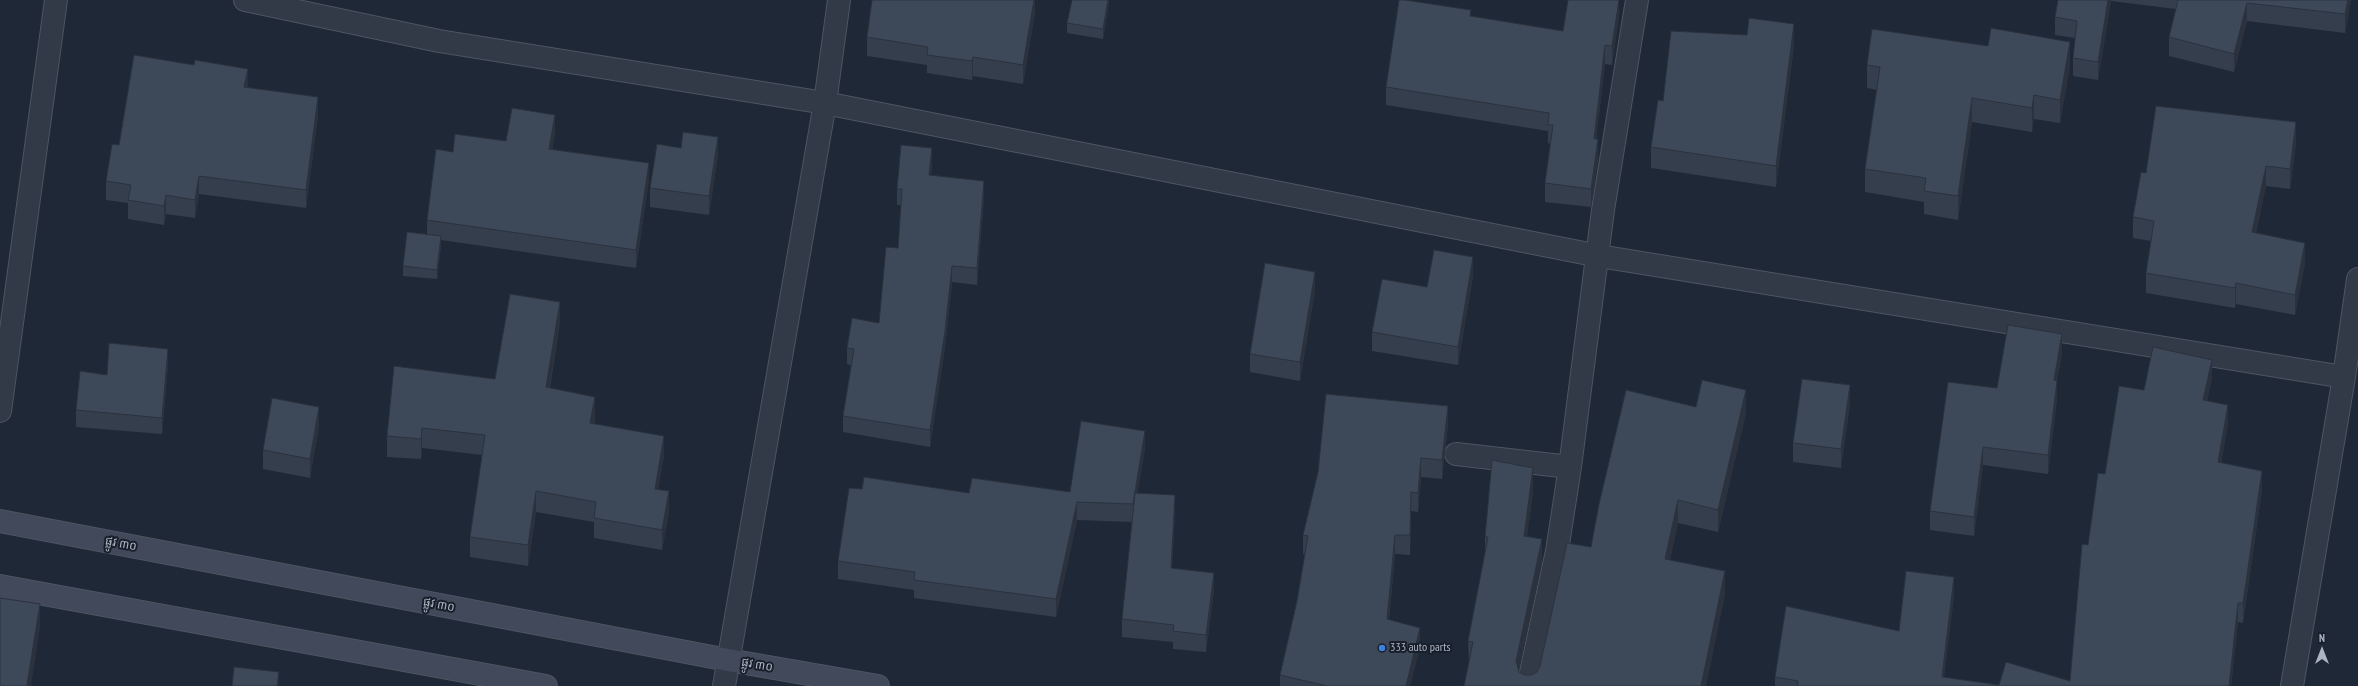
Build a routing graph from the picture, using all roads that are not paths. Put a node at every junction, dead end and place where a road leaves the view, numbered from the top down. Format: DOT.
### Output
graph roads {
  1 [pos="56,0"];
  2 [pos="245,0"];
  3 [pos="839,0"];
  4 [pos="1637,0"];
  5 [pos="825,103"];
  6 [pos="1598,256"];
  7 [pos="2358,279"];
  8 [pos="2344,377"];
  9 [pos="0,411"];
  10 [pos="1456,454"];
  11 [pos="1570,468"];
  12 [pos="0,521"];
  13 [pos="0,586"];
  14 [pos="728,660"];
  15 [pos="546,686"];
  16 [pos="724,686"];
  17 [pos="878,686"];
  18 [pos="1528,686"];
  19 [pos="2292,686"];
  1 -- 9 [label="street"];
  2 -- 5 [label="street"];
  3 -- 5 [label="street"];
  4 -- 6 [label="street"];
  5 -- 6 [label="street"];
  5 -- 14 [label="street"];
  6 -- 8 [label="street"];
  6 -- 11 [label="street"];
  7 -- 8 [label="street"];
  8 -- 19 [label="street"];
  10 -- 11 [label="street"];
  11 -- 18 [label="street"];
  12 -- 14 [label="street, ផ្លូវ ៣០"];
  13 -- 15 [label="street"];
  14 -- 16 [label="street"];
  14 -- 17 [label="street, ផ្លូវ ៣០"];
}
